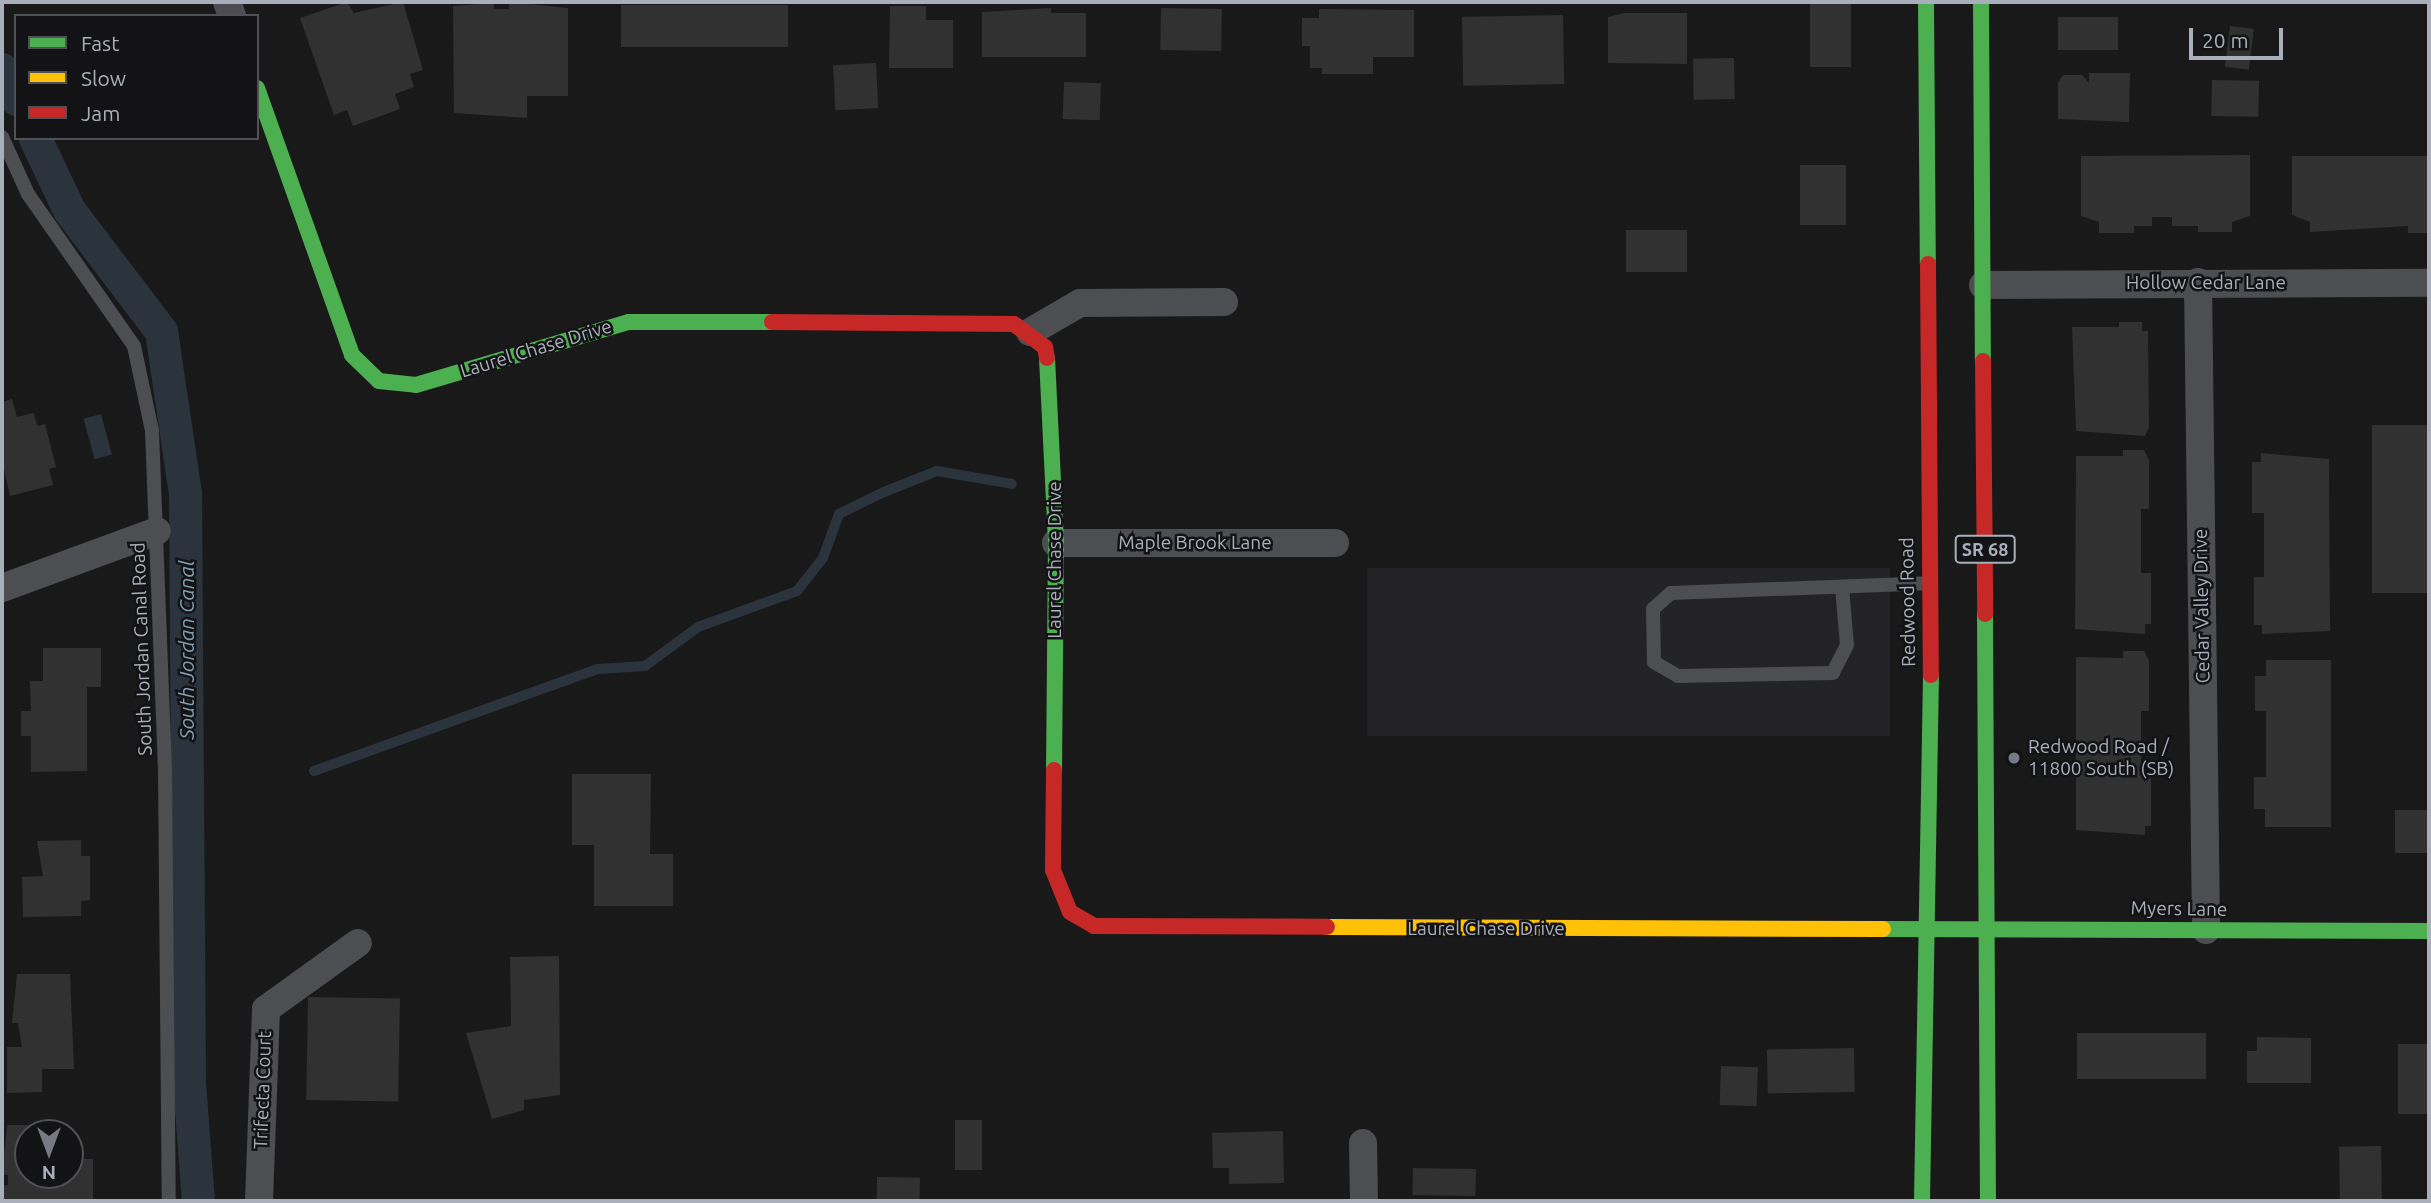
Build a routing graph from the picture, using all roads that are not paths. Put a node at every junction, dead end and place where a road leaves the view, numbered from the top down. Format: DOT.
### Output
graph roads {
  1 [pos="1926,2"];
  2 [pos="1981,2"];
  3 [pos="259,94"];
  4 [pos="2,137"];
  5 [pos="2198,282"];
  6 [pos="2429,283"];
  7 [pos="1983,285"];
  8 [pos="1224,302"];
  9 [pos="1030,332"];
  10 [pos="157,531"];
  11 [pos="1056,543"];
  12 [pos="1335,543"];
  13 [pos="1928,583"];
  14 [pos="1842,587"];
  15 [pos="2,588"];
  16 [pos="1928,928"];
  17 [pos="1986,928"];
  18 [pos="2206,930"];
  19 [pos="2429,931"];
  20 [pos="358,943"];
  21 [pos="1363,1143"];
  22 [pos="169,1201"];
  23 [pos="259,1201"];
  24 [pos="1364,1201"];
  25 [pos="1922,1201"];
  26 [pos="1988,1201"];
  1 -- 13 [label="main road, Redwood Road / SR 68"];
  2 -- 7 [label="main road, SR 68"];
  3 -- 9 [label="main road, Laurel Chase Drive"];
  4 -- 10 [label="lane, South Jordan Canal Road"];
  5 -- 6 [label="street, Hollow Cedar Lane"];
  5 -- 7 [label="street, Hollow Cedar Lane"];
  5 -- 18 [label="street, Cedar Valley Drive"];
  7 -- 17 [label="main road, SR 68"];
  8 -- 9 [label="street"];
  9 -- 11 [label="main road, Laurel Chase Drive"];
  10 -- 15 [label="street"];
  10 -- 22 [label="lane, South Jordan Canal Road"];
  11 -- 12 [label="street, Maple Brook Lane"];
  11 -- 16 [label="main road, Laurel Chase Drive"];
  13 -- 14 [label="lane"];
  13 -- 16 [label="main road, Redwood Road / SR 68"];
  14 -- 14 [label="lane"];
  16 -- 17 [label="main road, Myers Lane"];
  16 -- 25 [label="main road, Redwood Road / SR 68"];
  17 -- 18 [label="main road, Myers Lane"];
  17 -- 26 [label="main road, SR 68"];
  18 -- 19 [label="main road, Myers Lane"];
  20 -- 23 [label="street, Trifecta Court"];
  21 -- 24 [label="street"];
}
